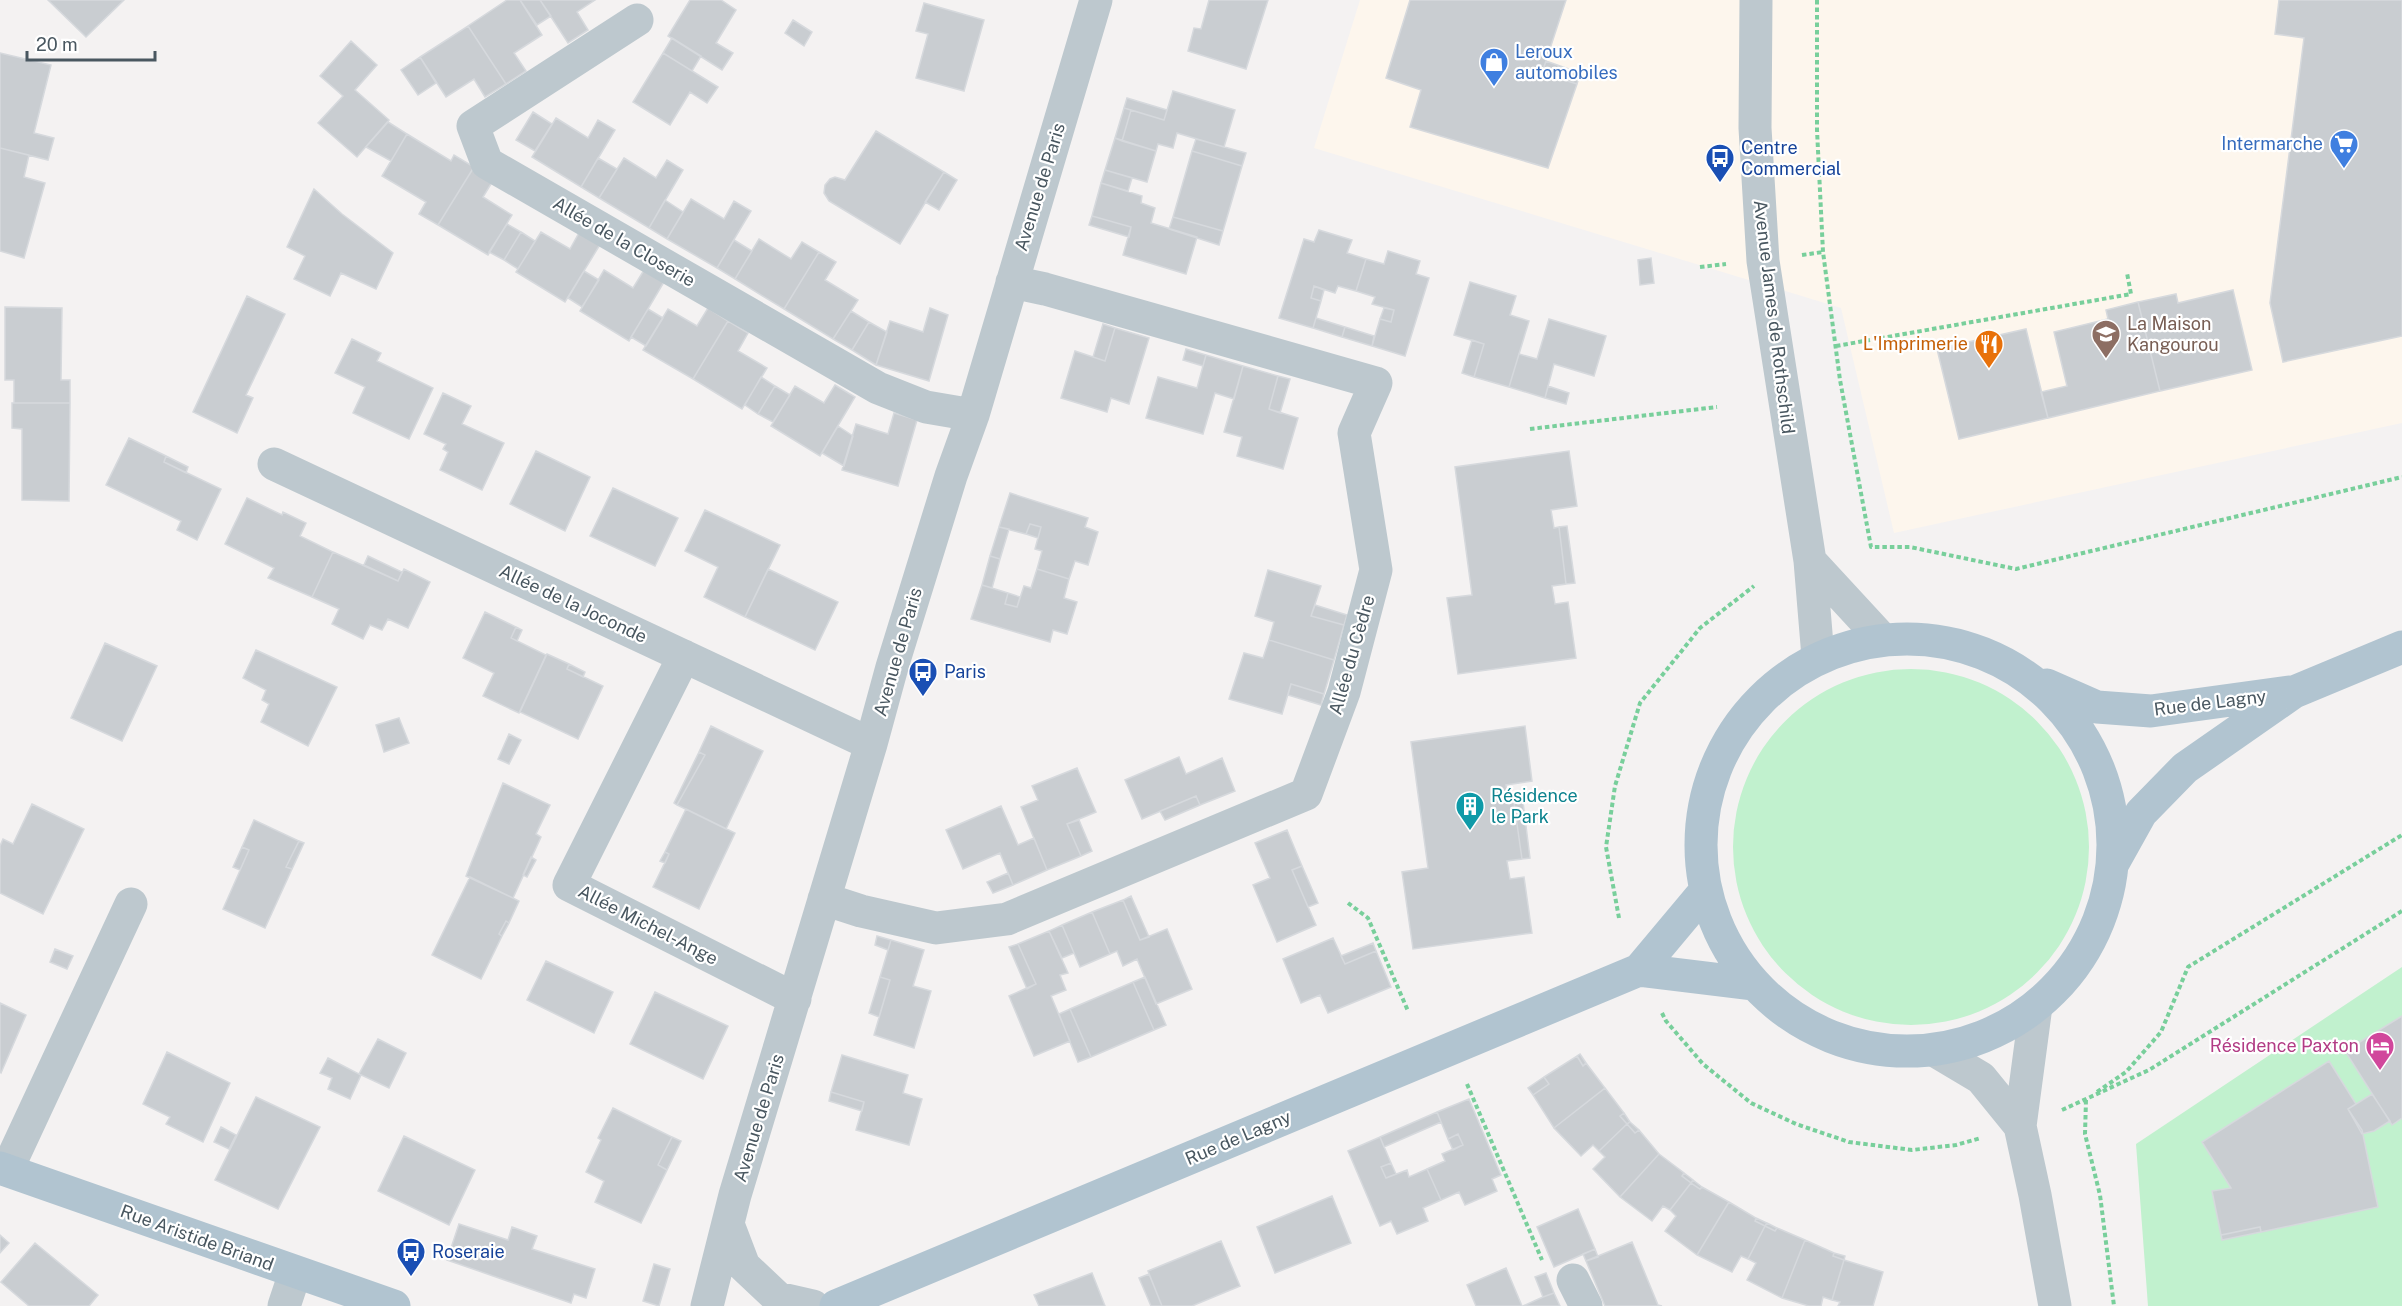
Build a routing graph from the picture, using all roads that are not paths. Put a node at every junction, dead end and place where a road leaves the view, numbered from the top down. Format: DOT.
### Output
graph roads {
  1 [pos="1096,0"];
  2 [pos="1756,0"];
  3 [pos="637,20"];
  4 [pos="1012,282"];
  5 [pos="973,415"];
  6 [pos="274,465"];
  7 [pos="1810,561"];
  8 [pos="1882,639"];
  9 [pos="2402,647"];
  10 [pos="684,656"];
  11 [pos="1818,657"];
  12 [pos="2025,676"];
  13 [pos="2294,692"];
  14 [pos="872,744"];
  15 [pos="2112,865"];
  16 [pos="1706,890"];
  17 [pos="824,899"];
  18 [pos="131,904"];
  19 [pos="1639,970"];
  20 [pos="1754,984"];
  21 [pos="795,999"];
  22 [pos="2036,1006"];
  23 [pos="1934,1050"];
  24 [pos="2020,1126"];
  25 [pos="4,1169"];
  26 [pos="728,1224"];
  27 [pos="295,1273"];
  28 [pos="284,1306"];
  29 [pos="394,1306"];
  30 [pos="707,1306"];
  31 [pos="813,1306"];
  32 [pos="836,1306"];
  33 [pos="2055,1306"];
  1 -- 4 [label="street, Avenue de Paris"];
  2 -- 7 [label="street, Avenue James de Rothschild"];
  3 -- 5 [label="street, Allée de la Closerie"];
  4 -- 5 [label="street, Avenue de Paris"];
  4 -- 17 [label="street, Allée du Cèdre"];
  5 -- 14 [label="street, Avenue de Paris"];
  6 -- 10 [label="street, Allée de la Joconde"];
  7 -- 8 [label="street"];
  7 -- 11 [label="street, Avenue James de Rothschild"];
  8 -- 11 [label="main road"];
  8 -- 12 [label="main road"];
  9 -- 13 [label="main road, Rue de Lagny"];
  10 -- 14 [label="street, Allée de la Joconde"];
  10 -- 21 [label="street, Allée Michel-Ange"];
  11 -- 16 [label="main road"];
  12 -- 13 [label="main road, Rue de Lagny"];
  12 -- 15 [label="main road"];
  13 -- 15 [label="main road, Rue de Lagny"];
  14 -- 17 [label="street, Avenue de Paris"];
  15 -- 22 [label="main road"];
  16 -- 19 [label="main road, Rue de Lagny"];
  16 -- 20 [label="main road"];
  17 -- 21 [label="street, Avenue de Paris"];
  18 -- 25 [label="street"];
  19 -- 20 [label="main road, Rue de Lagny"];
  19 -- 32 [label="main road, Rue de Lagny"];
  20 -- 23 [label="main road"];
  21 -- 26 [label="street, Avenue de Paris"];
  22 -- 23 [label="main road"];
  22 -- 24 [label="street"];
  23 -- 24 [label="street"];
  24 -- 33 [label="street"];
  25 -- 27 [label="main road, Rue Aristide Briand"];
  26 -- 30 [label="street, Avenue de Paris"];
  26 -- 31 [label="street"];
  27 -- 28 [label="street"];
  27 -- 29 [label="main road, Rue Aristide Briand"];
}
